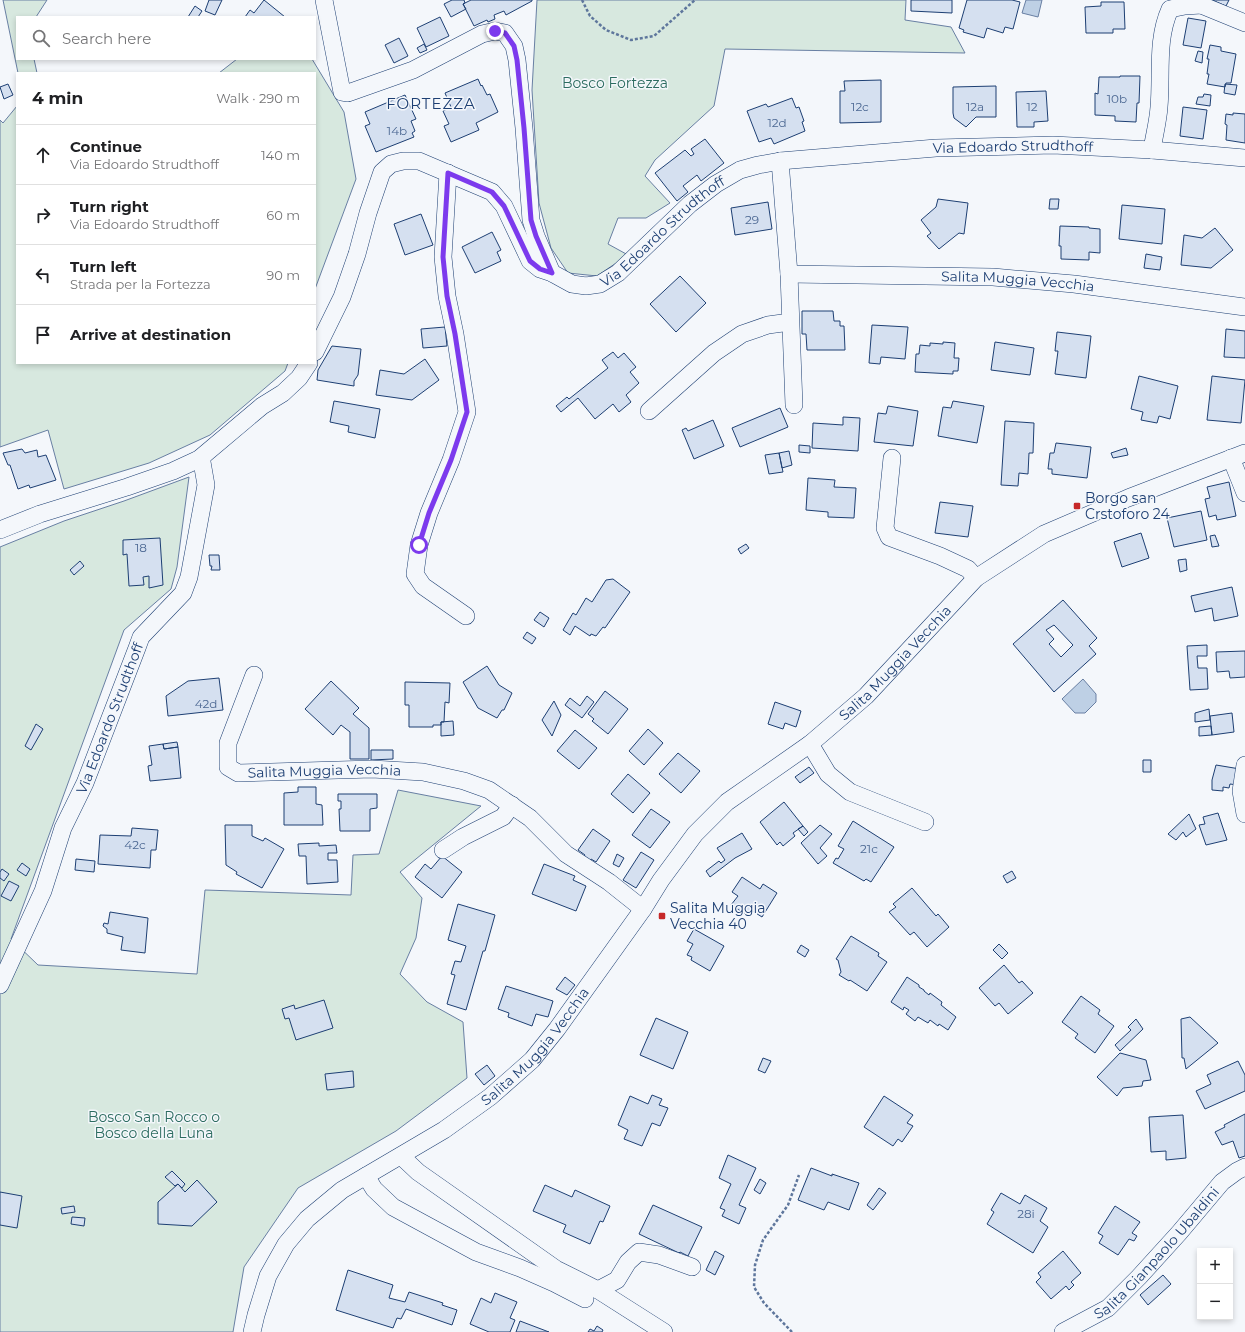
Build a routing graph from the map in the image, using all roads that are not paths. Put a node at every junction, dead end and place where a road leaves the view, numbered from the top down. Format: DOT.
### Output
graph roads {
  1 [pos="324,0"];
  2 [pos="1197,3"];
  3 [pos="1245,24"];
  4 [pos="1152,150"];
  5 [pos="1245,158"];
  6 [pos="780,161"];
  7 [pos="448,173"];
  8 [pos="552,273"];
  9 [pos="789,274"];
  10 [pos="1245,307"];
  11 [pos="790,322"];
  12 [pos="316,350"];
  13 [pos="308,364"];
  14 [pos="794,405"];
  15 [pos="649,411"];
  16 [pos="1238,456"];
  17 [pos="892,458"];
  18 [pos="200,459"];
  19 [pos="1245,493"];
  20 [pos="0,530"];
  21 [pos="976,578"];
  22 [pos="466,616"];
  23 [pos="254,675"];
  24 [pos="810,744"];
  25 [pos="1245,765"];
  26 [pos="512,805"];
  27 [pos="1245,814"];
  28 [pos="925,822"];
  29 [pos="443,850"];
  30 [pos="643,909"];
  31 [pos="0,985"];
  32 [pos="401,1156"];
  33 [pos="1245,1167"];
  34 [pos="366,1176"];
  35 [pos="692,1267"];
  36 [pos="592,1294"];
  37 [pos="252,1332"];
  38 [pos="664,1332"];
  39 [pos="1063,1332"];
  1 -- 8 [label="street"];
  2 -- 3 [label="street"];
  2 -- 4 [label="street"];
  4 -- 5 [label="street, Via Edoardo Strudthoff"];
  4 -- 6 [label="street, Via Edoardo Strudthoff"];
  6 -- 8 [label="street, Via Edoardo Strudthoff"];
  6 -- 9 [label="street"];
  7 -- 8 [label="street, Via Edoardo Strudthoff"];
  7 -- 12 [label="street, Via Edoardo Strudthoff"];
  7 -- 22 [label="street"];
  9 -- 10 [label="street, Salita Muggia Vecchia"];
  9 -- 11 [label="street"];
  11 -- 14 [label="street"];
  11 -- 15 [label="street"];
  13 -- 18 [label="street"];
  16 -- 19 [label="street"];
  16 -- 21 [label="street, Salita Muggia Vecchia"];
  17 -- 21 [label="street"];
  18 -- 20 [label="street"];
  18 -- 31 [label="street, Via Edoardo Strudthoff"];
  21 -- 24 [label="street, Salita Muggia Vecchia"];
  23 -- 26 [label="street, Salita Muggia Vecchia"];
  24 -- 28 [label="street"];
  24 -- 30 [label="street, Salita Muggia Vecchia"];
  25 -- 27 [label="street"];
  26 -- 29 [label="street"];
  26 -- 30 [label="street, Salita Muggia Vecchia"];
  30 -- 32 [label="street, Salita Muggia Vecchia"];
  32 -- 34 [label="street, Salita Muggia Vecchia"];
  32 -- 36 [label="street"];
  33 -- 39 [label="street, Salita Gianpaolo Ubaldini"];
  34 -- 36 [label="street"];
  34 -- 37 [label="street, Salita Muggia Vecchia"];
  35 -- 36 [label="street"];
  36 -- 38 [label="street"];
}
